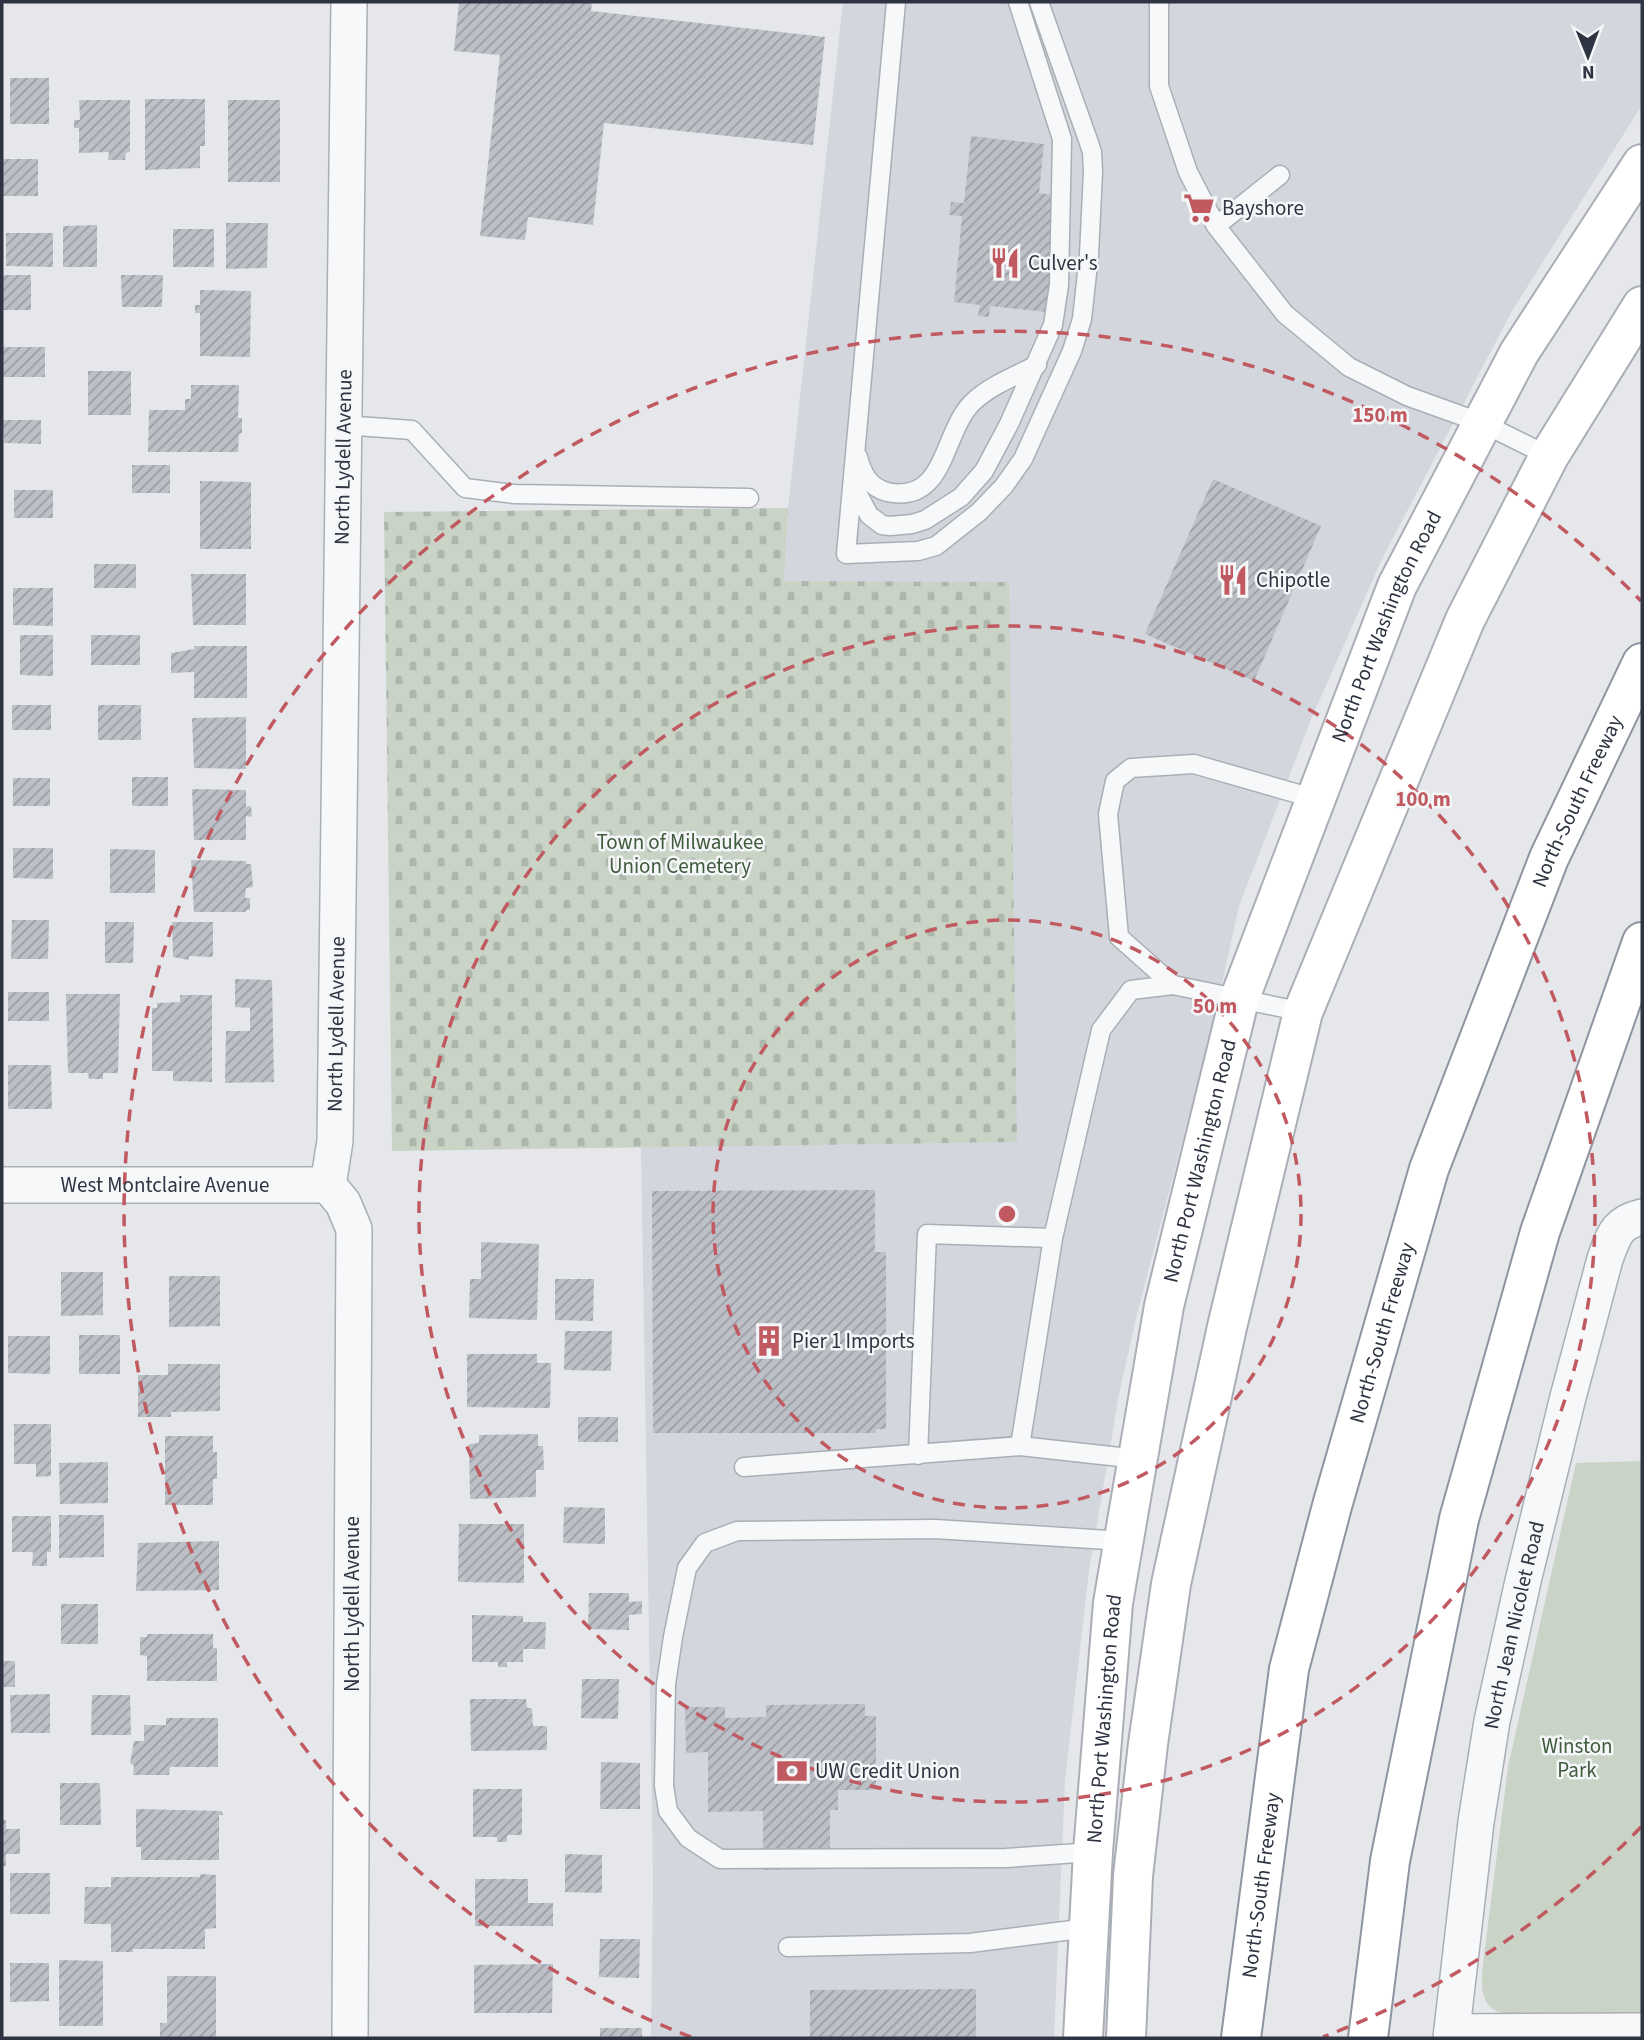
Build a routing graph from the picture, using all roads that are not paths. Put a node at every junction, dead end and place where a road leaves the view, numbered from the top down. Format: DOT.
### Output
graph roads {
  1 [pos="349,2"];
  2 [pos="896,2"];
  3 [pos="1018,2"];
  4 [pos="1040,2"];
  5 [pos="1159,2"];
  6 [pos="1642,164"];
  7 [pos="1280,175"];
  8 [pos="1216,226"];
  9 [pos="1642,306"];
  10 [pos="1037,365"];
  11 [pos="1482,423"];
  12 [pos="343,425"];
  13 [pos="856,446"];
  14 [pos="1549,456"];
  15 [pos="853,484"];
  16 [pos="749,498"];
  17 [pos="1642,663"];
  18 [pos="1316,799"];
  19 [pos="1642,942"];
  20 [pos="1174,985"];
  21 [pos="1239,1000"];
  22 [pos="1303,1012"];
  23 [pos="2,1185"];
  24 [pos="328,1185"];
  25 [pos="1633,1220"];
  26 [pos="1054,1238"];
  27 [pos="1020,1446"];
  28 [pos="918,1455"];
  29 [pos="1138,1459"];
  30 [pos="744,1467"];
  31 [pos="1124,1541"];
  32 [pos="1093,1852"];
  33 [pos="1088,1927"];
  34 [pos="788,1947"];
  35 [pos="1642,2031"];
  36 [pos="1452,2035"];
  37 [pos="350,2038"];
  38 [pos="1083,2038"];
  39 [pos="1126,2038"];
  40 [pos="1241,2038"];
  41 [pos="1368,2038"];
  1 -- 12 [label="street, North Lydell Avenue"];
  2 -- 13 [label="lane"];
  3 -- 10 [label="lane"];
  4 -- 15 [label="lane"];
  5 -- 8 [label="lane"];
  6 -- 11 [label="main road, North Port Washington Road"];
  7 -- 8 [label="lane"];
  8 -- 11 [label="lane"];
  9 -- 14 [label="main road, North Port Washington Road"];
  10 -- 13 [label="lane"];
  10 -- 15 [label="lane"];
  11 -- 14 [label="lane"];
  11 -- 18 [label="main road, North Port Washington Road"];
  12 -- 16 [label="lane"];
  12 -- 24 [label="street, North Lydell Avenue"];
  13 -- 15 [label="lane"];
  14 -- 22 [label="main road, North Port Washington Road"];
  17 -- 40 [label="main road, North-South Freeway"];
  18 -- 20 [label="lane"];
  18 -- 21 [label="main road, North Port Washington Road"];
  19 -- 41 [label="main road"];
  20 -- 21 [label="lane"];
  20 -- 26 [label="lane"];
  21 -- 22 [label="lane"];
  21 -- 29 [label="main road, North Port Washington Road"];
  22 -- 39 [label="main road, North Port Washington Road"];
  23 -- 24 [label="street, West Montclaire Avenue"];
  24 -- 37 [label="street, North Lydell Avenue"];
  25 -- 36 [label="street, North Jean Nicolet Road"];
  26 -- 27 [label="lane"];
  26 -- 28 [label="lane"];
  27 -- 28 [label="lane"];
  27 -- 29 [label="lane"];
  28 -- 30 [label="lane"];
  29 -- 31 [label="main road, North Port Washington Road"];
  31 -- 32 [label="main road, North Port Washington Road"];
  31 -- 32 [label="lane"];
  32 -- 33 [label="main road, North Port Washington Road"];
  33 -- 34 [label="lane"];
  33 -- 38 [label="main road, North Port Washington Road"];
  35 -- 36 [label="street"];
}
